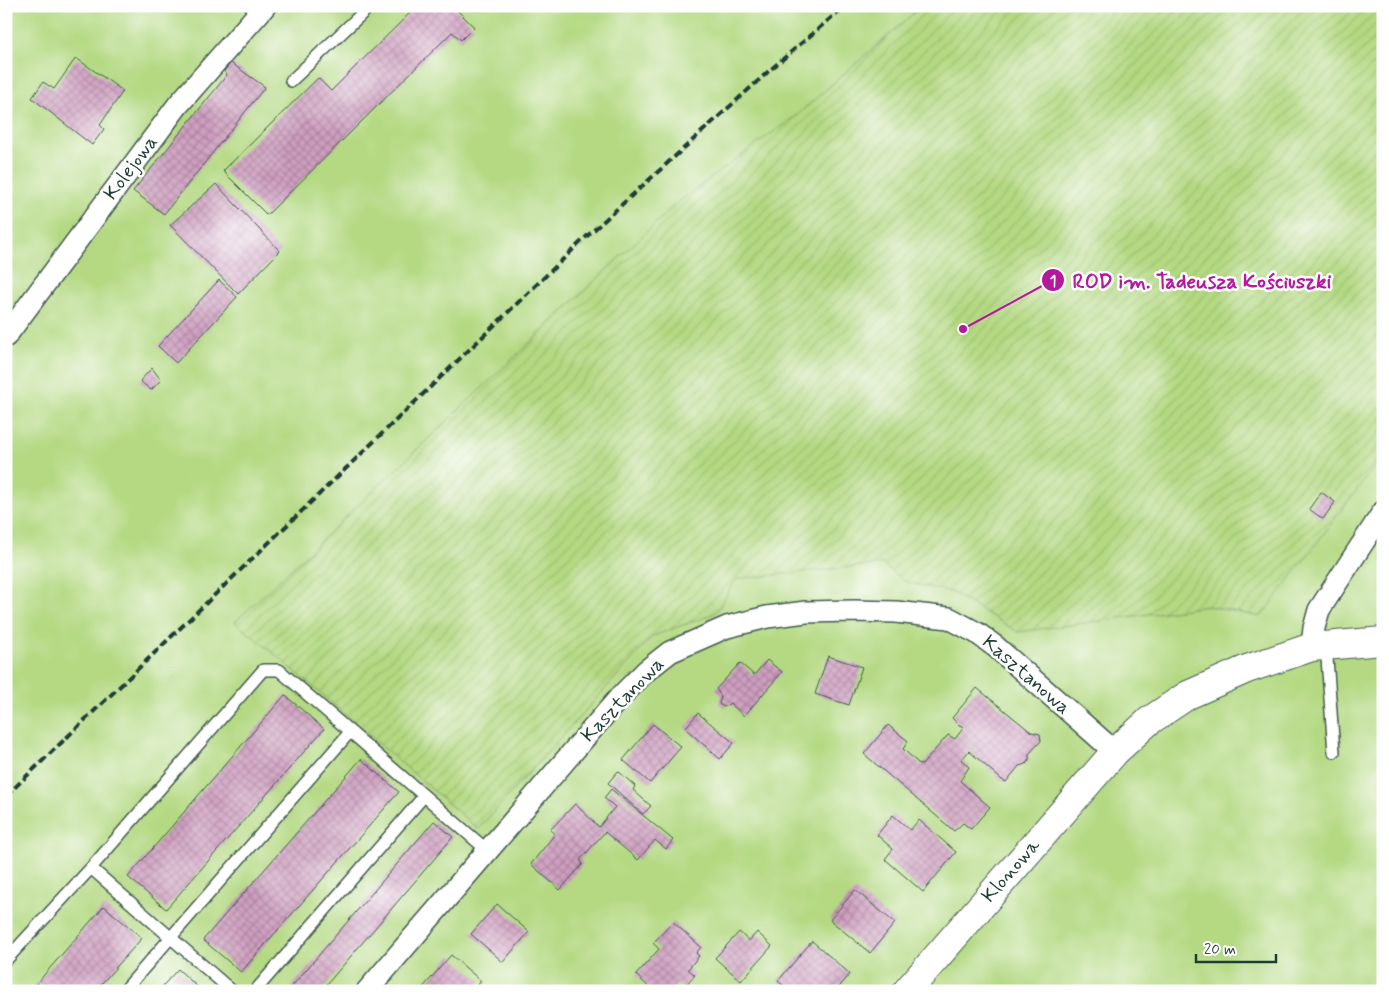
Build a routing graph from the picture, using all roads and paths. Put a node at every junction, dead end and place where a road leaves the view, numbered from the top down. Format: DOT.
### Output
graph roads {
  1 [pos="265,6"];
  2 [pos="370,6"];
  3 [pos="292,81"];
  4 [pos="6,336"];
  5 [pos="1383,512"];
  6 [pos="1383,641"];
  7 [pos="1319,646"];
  8 [pos="350,732"];
  9 [pos="1114,752"];
  10 [pos="1334,752"];
  11 [pos="424,796"];
  12 [pos="488,851"];
  13 [pos="91,868"];
  14 [pos="171,937"];
  15 [pos="6,960"];
  16 [pos="124,991"];
  17 [pos="232,991"];
  18 [pos="255,991"];
  19 [pos="367,991"];
  20 [pos="907,991"];
  1 -- 4 [label="street, Kolejowa"];
  2 -- 3 [label="lane"];
  5 -- 7 [label="street"];
  6 -- 7 [label="street, Klonowa"];
  7 -- 9 [label="street, Klonowa"];
  7 -- 10 [label="lane"];
  8 -- 11 [label="lane"];
  8 -- 13 [label="lane"];
  8 -- 14 [label="lane"];
  9 -- 12 [label="street, Kasztanowa"];
  9 -- 20 [label="street, Klonowa"];
  11 -- 12 [label="lane"];
  11 -- 18 [label="lane"];
  12 -- 19 [label="street, Kasztanowa"];
  13 -- 14 [label="lane"];
  13 -- 15 [label="lane"];
  14 -- 16 [label="lane"];
  14 -- 17 [label="lane"];
}
